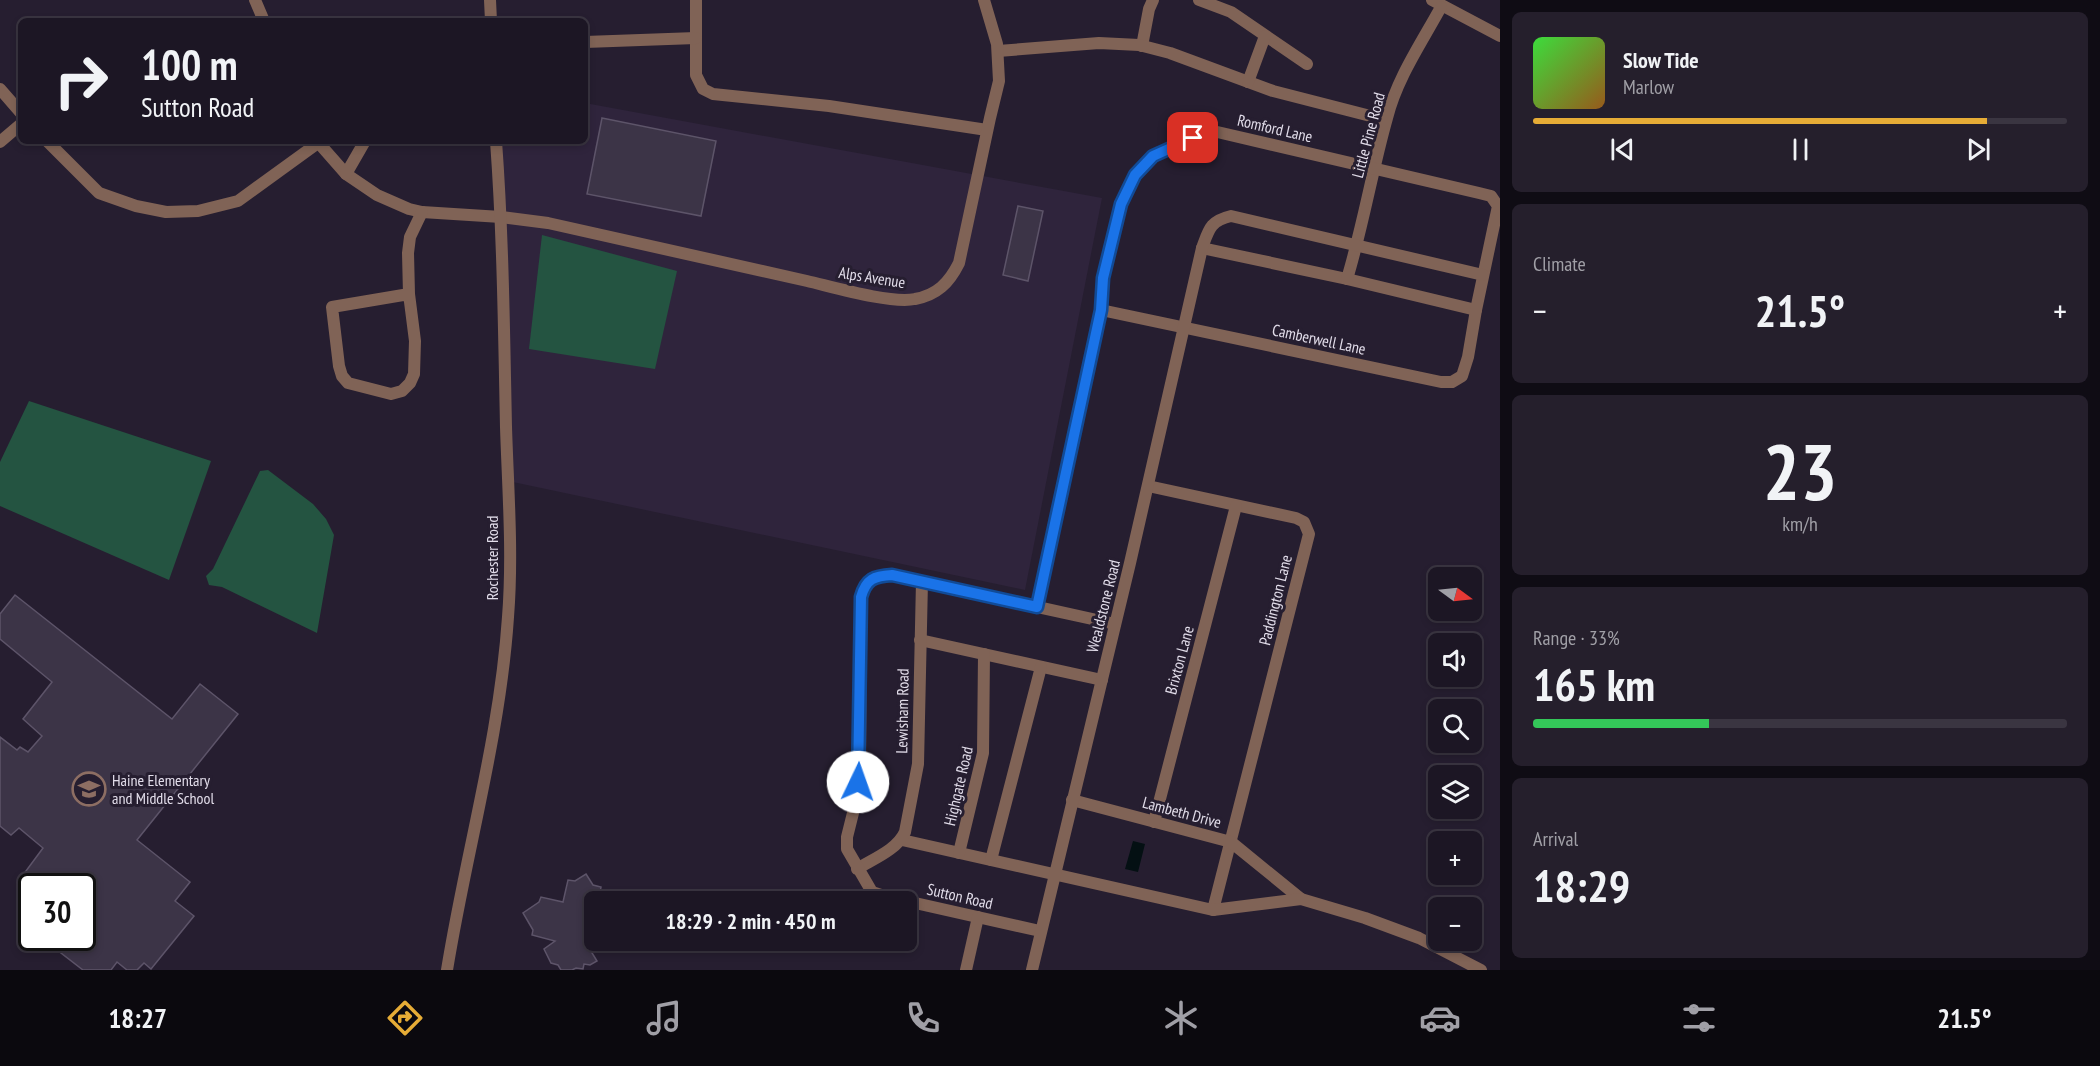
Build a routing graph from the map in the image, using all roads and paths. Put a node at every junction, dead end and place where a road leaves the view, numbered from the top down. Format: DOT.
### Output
graph roads {
  1 [pos="255,0"];
  2 [pos="490,0"];
  3 [pos="696,0"];
  4 [pos="984,0"];
  5 [pos="1153,0"];
  6 [pos="1199,0"];
  7 [pos="1437,3"];
  8 [pos="263,18"];
  9 [pos="491,18"];
  10 [pos="1265,36"];
  11 [pos="1500,36"];
  12 [pos="696,38"];
  13 [pos="588,42"];
  14 [pos="1142,46"];
  15 [pos="998,51"];
  16 [pos="1307,64"];
  17 [pos="1248,82"];
  18 [pos="0,89"];
  19 [pos="18,110"];
  20 [pos="1386,120"];
  21 [pos="18,127"];
  22 [pos="987,130"];
  23 [pos="0,142"];
  24 [pos="50,144"];
  25 [pos="314,144"];
  26 [pos="319,144"];
  27 [pos="363,144"];
  28 [pos="496,144"];
  29 [pos="1376,168"];
  30 [pos="346,174"];
  31 [pos="422,213"];
  32 [pos="501,217"];
  33 [pos="1357,246"];
  34 [pos="1202,248"];
  35 [pos="1483,275"];
  36 [pos="1347,279"];
  37 [pos="409,294"];
  38 [pos="1101,310"];
  39 [pos="1476,310"];
  40 [pos="1184,328"];
  41 [pos="1148,486"];
  42 [pos="1236,506"];
  43 [pos="922,581"];
  44 [pos="1037,607"];
  45 [pos="1115,624"];
  46 [pos="920,640"];
  47 [pos="984,654"];
  48 [pos="1041,667"];
  49 [pos="1102,680"];
  50 [pos="1072,800"];
  51 [pos="1154,822"];
  52 [pos="902,840"];
  53 [pos="1231,842"];
  54 [pos="959,853"];
  55 [pos="991,860"];
  56 [pos="857,869"];
  57 [pos="1054,874"];
  58 [pos="1301,899"];
  59 [pos="1213,910"];
  60 [pos="978,917"];
  61 [pos="1040,931"];
  62 [pos="447,970"];
  63 [pos="966,970"];
  64 [pos="1032,970"];
  65 [pos="1481,970"];
  1 -- 8 [label="street"];
  2 -- 9 [label="street"];
  3 -- 12 [label="street"];
  4 -- 15 [label="street, Alps Avenue"];
  5 -- 14 [label="street"];
  6 -- 10 [label="street"];
  7 -- 11 [label="street"];
  7 -- 20 [label="street, Little Pine Road"];
  10 -- 16 [label="street"];
  10 -- 17 [label="street"];
  12 -- 13 [label="street"];
  12 -- 22 [label="street"];
  14 -- 15 [label="street"];
  14 -- 17 [label="street"];
  15 -- 22 [label="street, Alps Avenue"];
  17 -- 20 [label="street"];
  18 -- 19 [label="street"];
  20 -- 29 [label="street, Little Pine Road"];
  21 -- 23 [label="street"];
  22 -- 32 [label="street, Alps Avenue"];
  24 -- 25 [label="street"];
  26 -- 30 [label="street, Alps Avenue"];
  27 -- 30 [label="street"];
  28 -- 32 [label="street, Rochester Road"];
  29 -- 33 [label="street, Little Pine Road"];
  29 -- 35 [label="street, Romford Lane"];
  29 -- 38 [label="street, Romford Lane"];
  30 -- 31 [label="street, Alps Avenue"];
  31 -- 32 [label="street, Alps Avenue"];
  31 -- 37 [label="street"];
  32 -- 62 [label="street, Rochester Road"];
  33 -- 34 [label="street, Wealdstone Road"];
  33 -- 35 [label="street, Wealdstone Road"];
  33 -- 36 [label="street, Little Pine Road"];
  34 -- 36 [label="street"];
  34 -- 40 [label="street, Wealdstone Road"];
  35 -- 39 [label="street, Romford Lane"];
  36 -- 39 [label="street"];
  37 -- 37 [label="street"];
  38 -- 40 [label="street, Camberwell Lane"];
  38 -- 44 [label="street, Romford Lane"];
  39 -- 40 [label="street, Camberwell Lane"];
  40 -- 41 [label="street, Wealdstone Road"];
  41 -- 42 [label="street, Paddington Lane"];
  41 -- 45 [label="street, Wealdstone Road"];
  42 -- 51 [label="street, Brixton Lane"];
  42 -- 53 [label="street, Paddington Lane"];
  43 -- 44 [label="street, Sutton Road"];
  43 -- 46 [label="street, Lewisham Road"];
  43 -- 56 [label="street, Sutton Road"];
  44 -- 45 [label="street, Sutton Road"];
  45 -- 49 [label="street, Wealdstone Road"];
  46 -- 47 [label="street"];
  46 -- 52 [label="street, Lewisham Road"];
  47 -- 48 [label="street"];
  47 -- 54 [label="street, Highgate Road"];
  48 -- 49 [label="street"];
  48 -- 55 [label="street"];
  49 -- 50 [label="street, Wealdstone Road"];
  50 -- 51 [label="street, Lambeth Drive"];
  50 -- 57 [label="street, Wealdstone Road"];
  51 -- 53 [label="street, Lambeth Drive"];
  52 -- 54 [label="street"];
  52 -- 56 [label="street"];
  53 -- 58 [label="street, Lambeth Drive"];
  53 -- 59 [label="street"];
  54 -- 55 [label="street"];
  55 -- 57 [label="street"];
  56 -- 60 [label="street, Sutton Road"];
  57 -- 59 [label="street, Lambeth Drive"];
  57 -- 61 [label="street, Wealdstone Road"];
  58 -- 59 [label="street, Lambeth Drive"];
  58 -- 65 [label="street, Lambeth Drive"];
  60 -- 61 [label="street, Sutton Road"];
  60 -- 63 [label="street"];
  61 -- 64 [label="street, Wealdstone Road"];
}
